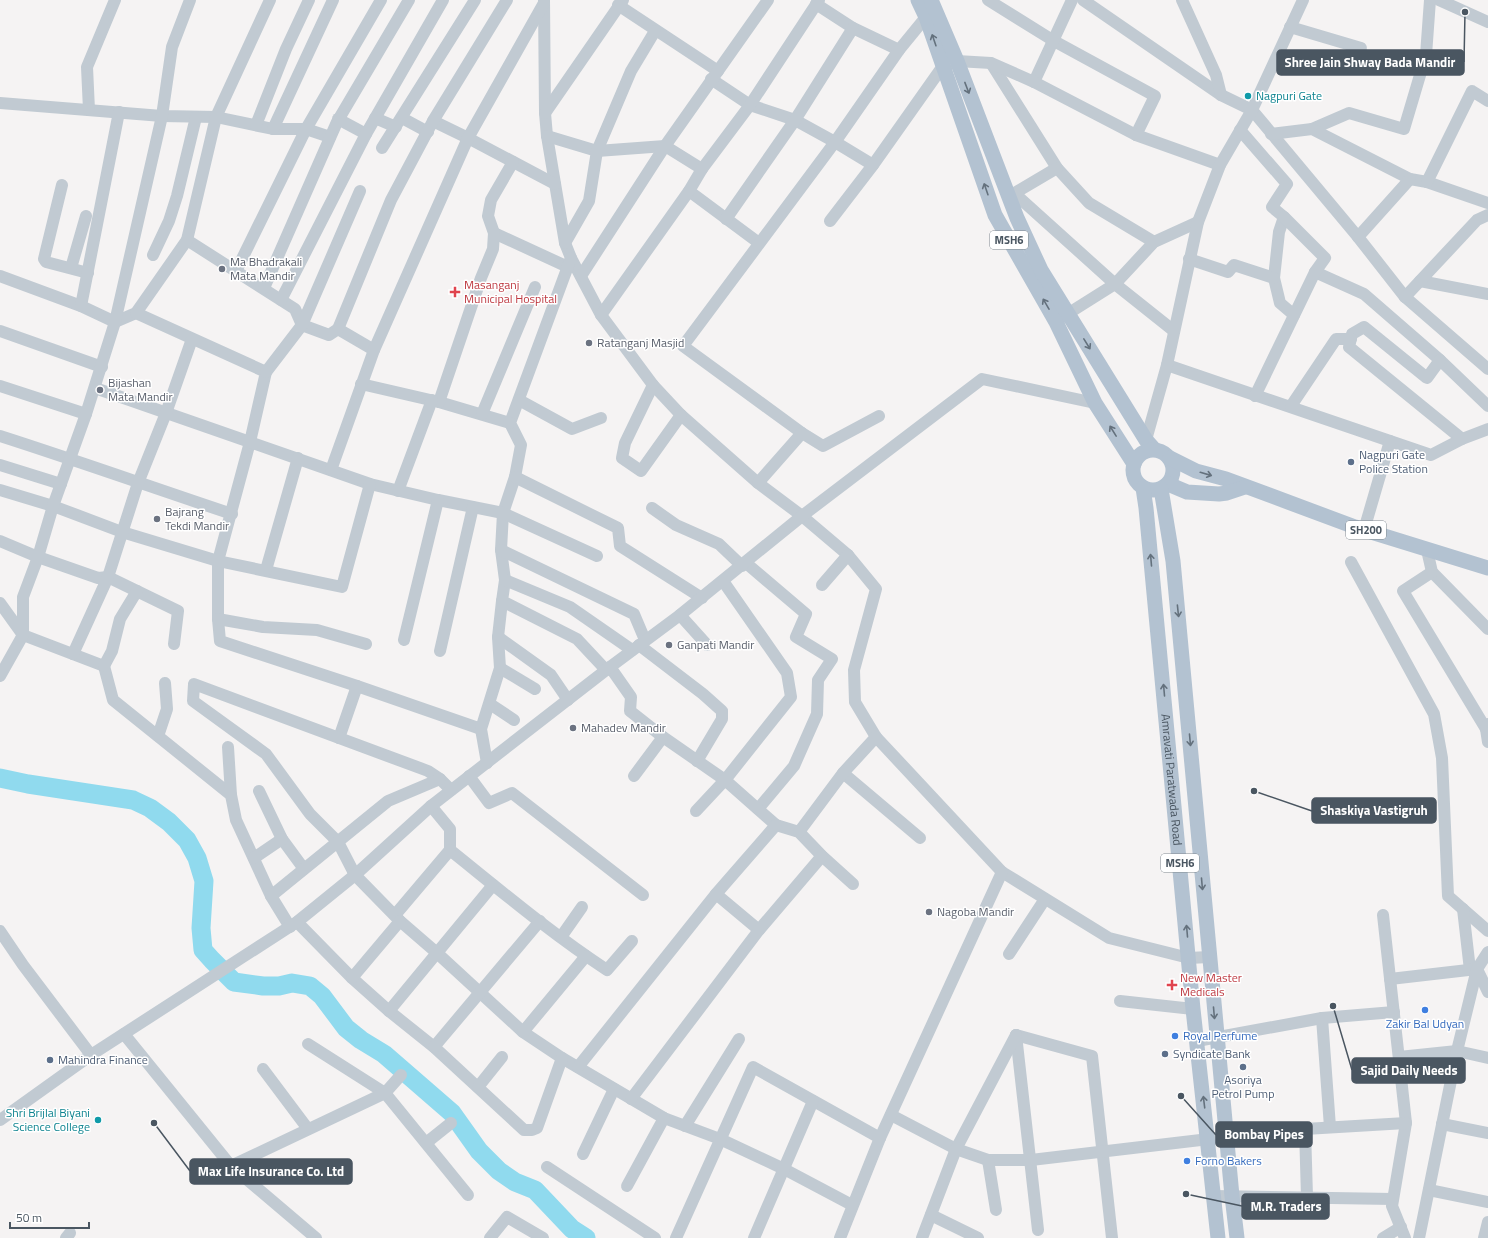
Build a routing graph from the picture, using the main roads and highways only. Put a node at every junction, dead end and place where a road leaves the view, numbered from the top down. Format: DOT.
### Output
graph roads {
  1 [pos="918,0"];
  2 [pos="931,0"];
  3 [pos="1062,318"];
  4 [pos="1150,444"];
  5 [pos="1170,458"];
  6 [pos="1134,464"];
  7 [pos="1165,486"];
  8 [pos="1245,487"];
  9 [pos="1143,488"];
  10 [pos="1488,568"];
  11 [pos="1218,1238"];
  12 [pos="1237,1238"];
  3 -- 1 [label="main road, MSH6, one-way"];
  2 -- 3 [label="main road, MSH6, one-way"];
  3 -- 4 [label="main road, MSH6, one-way"];
  6 -- 3 [label="main road, MSH6, one-way"];
  4 -- 5 [label="main road"];
  4 -- 6 [label="main road"];
  5 -- 7 [label="main road"];
  5 -- 8 [label="main road, SH200, one-way"];
  6 -- 9 [label="main road"];
  7 -- 8 [label="main road"];
  7 -- 9 [label="main road"];
  7 -- 12 [label="main road, Amravati Paratwada Road / MSH6, one-way"];
  8 -- 10 [label="main road, SH200"];
  11 -- 9 [label="main road, Amravati Paratwada Road / MSH6, one-way"];
}
